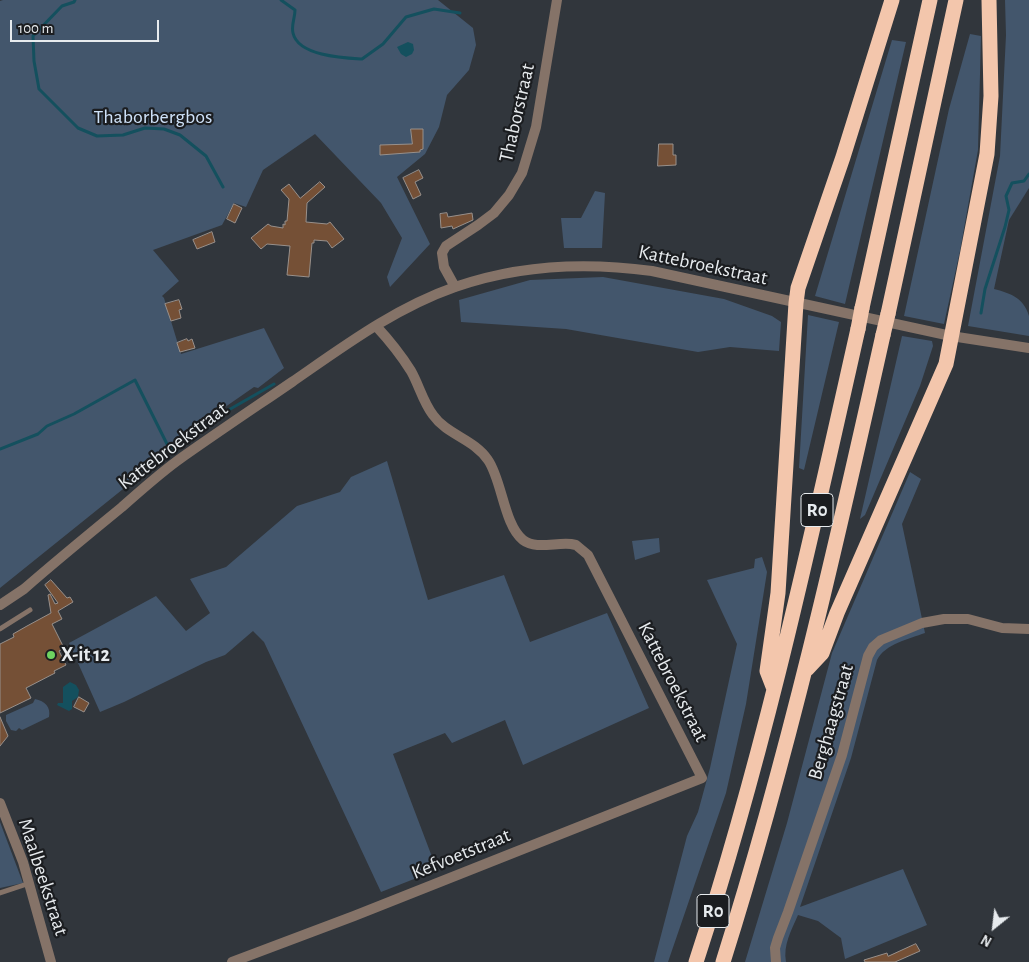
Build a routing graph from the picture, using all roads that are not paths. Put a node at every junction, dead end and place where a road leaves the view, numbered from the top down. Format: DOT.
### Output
graph roads {
  1 [pos="556,0"];
  2 [pos="892,0"];
  3 [pos="930,0"];
  4 [pos="956,0"];
  5 [pos="989,0"];
  6 [pos="455,287"];
  7 [pos="796,303"];
  8 [pos="376,326"];
  9 [pos="951,336"];
  10 [pos="1029,348"];
  11 [pos="0,606"];
  12 [pos="30,610"];
  13 [pos="0,629"];
  14 [pos="1029,629"];
  15 [pos="807,668"];
  16 [pos="774,689"];
  17 [pos="702,778"];
  18 [pos="0,803"];
  19 [pos="30,883"];
  20 [pos="0,893"];
  21 [pos="52,962"];
  22 [pos="232,962"];
  23 [pos="696,962"];
  24 [pos="723,962"];
  25 [pos="776,962"];
  1 -- 6 [label="street, Thaborstraat"];
  2 -- 7 [label="highway"];
  3 -- 16 [label="highway, R0, bridge"];
  4 -- 15 [label="highway, R0, bridge"];
  5 -- 9 [label="highway"];
  6 -- 7 [label="street, Kattebroekstraat"];
  6 -- 8 [label="street, Kattebroekstraat"];
  7 -- 9 [label="street, Kattebroekstraat"];
  7 -- 16 [label="highway"];
  8 -- 11 [label="street, Kattebroekstraat"];
  8 -- 17 [label="street, Kattebroekstraat"];
  9 -- 10 [label="street, Kattebroekstraat"];
  9 -- 15 [label="highway"];
  12 -- 13 [label="lane"];
  14 -- 25 [label="street, Berghaagstraat"];
  15 -- 24 [label="highway, R0"];
  16 -- 23 [label="highway, R0"];
  17 -- 22 [label="street, Kefvoetstraat"];
  18 -- 19 [label="street, Maalbeekstraat"];
  19 -- 20 [label="lane"];
  19 -- 21 [label="street, Maalbeekstraat"];
}
